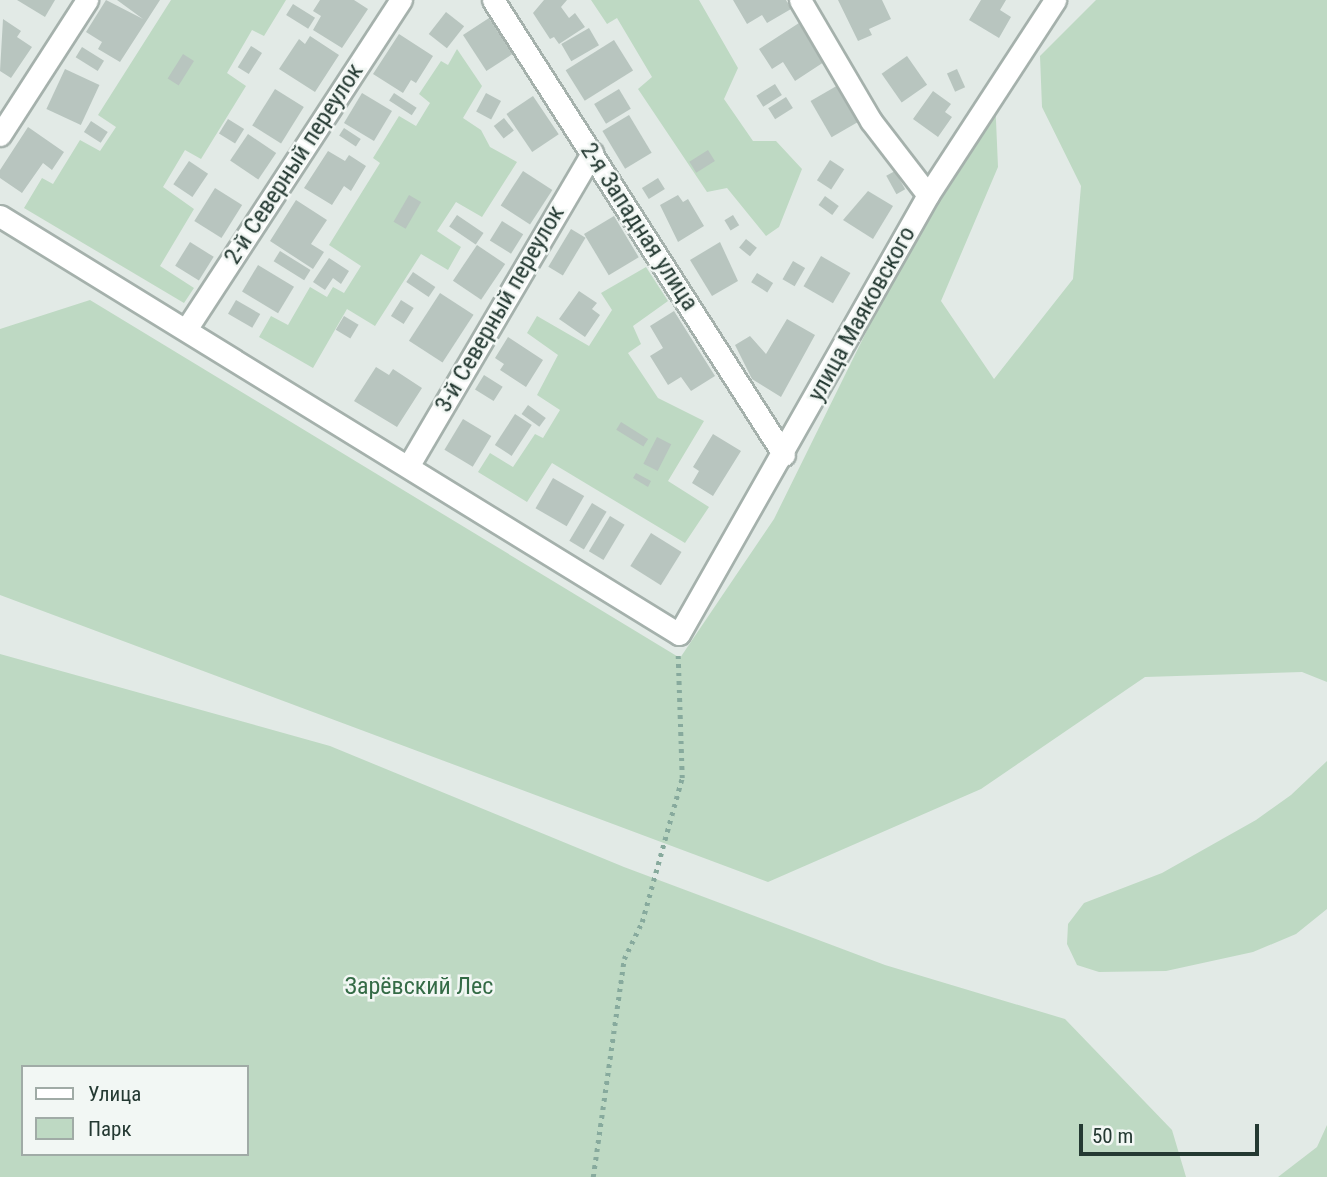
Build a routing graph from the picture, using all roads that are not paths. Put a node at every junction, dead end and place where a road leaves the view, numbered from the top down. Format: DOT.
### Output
graph roads {
  1 [pos="87,0"];
  2 [pos="401,0"];
  3 [pos="493,0"];
  4 [pos="800,0"];
  5 [pos="1054,0"];
  6 [pos="0,135"];
  7 [pos="592,153"];
  8 [pos="928,195"];
  9 [pos="0,216"];
  10 [pos="187,328"];
  11 [pos="785,455"];
  12 [pos="409,465"];
  1 -- 6 [label="street"];
  2 -- 10 [label="street, 2-й Северный переулок"];
  3 -- 7 [label="street, 2-я Западная улица"];
  4 -- 8 [label="street"];
  5 -- 8 [label="street, улица Маяковского"];
  7 -- 11 [label="street, 2-я Западная улица"];
  7 -- 12 [label="street, 3-й Северный переулок"];
  8 -- 11 [label="street, улица Маяковского"];
  9 -- 10 [label="street"];
  10 -- 12 [label="street"];
  11 -- 12 [label="street, улица Маяковского"];
}
